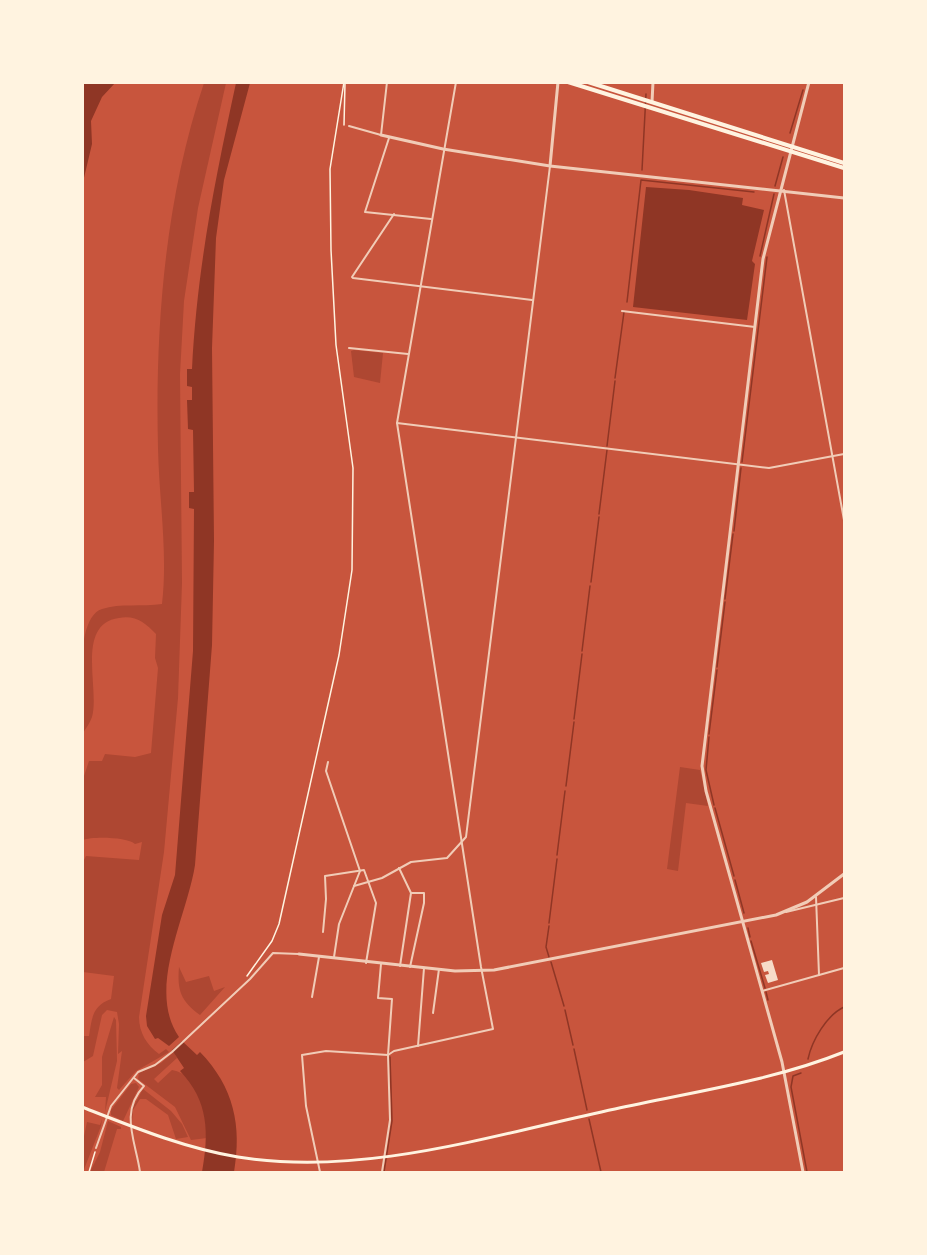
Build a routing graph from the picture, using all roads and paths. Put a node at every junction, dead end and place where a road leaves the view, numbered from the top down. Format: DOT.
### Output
graph roads {
  1 [pos="344,82"];
  2 [pos="387,82"];
  3 [pos="456,82"];
  4 [pos="558,82"];
  5 [pos="568,82"];
  6 [pos="588,82"];
  7 [pos="653,82"];
  8 [pos="809,82"];
  9 [pos="652,103"];
  10 [pos="344,125"];
  11 [pos="349,126"];
  12 [pos="381,135"];
  13 [pos="389,137"];
  14 [pos="443,149"];
  15 [pos="791,149"];
  16 [pos="841,163"];
  17 [pos="550,166"];
  18 [pos="844,168"];
  19 [pos="782,190"];
  20 [pos="844,198"];
  21 [pos="394,214"];
  22 [pos="431,219"];
  23 [pos="420,286"];
  24 [pos="533,300"];
  25 [pos="622,311"];
  26 [pos="755,327"];
  27 [pos="350,348"];
  28 [pos="408,354"];
  29 [pos="397,423"];
  30 [pos="516,436"];
  31 [pos="844,454"];
  32 [pos="833,456"];
  33 [pos="739,464"];
  34 [pos="844,520"];
  35 [pos="328,762"];
  36 [pos="462,845"];
  37 [pos="399,868"];
  38 [pos="360,871"];
  39 [pos="844,874"];
  40 [pos="369,882"];
  41 [pos="354,886"];
  42 [pos="411,893"];
  43 [pos="816,896"];
  44 [pos="844,898"];
  45 [pos="815,906"];
  46 [pos="786,912"];
  47 [pos="743,923"];
  48 [pos="323,932"];
  49 [pos="299,954"];
  50 [pos="319,957"];
  51 [pos="334,959"];
  52 [pos="366,963"];
  53 [pos="381,964"];
  54 [pos="400,966"];
  55 [pos="410,967"];
  56 [pos="424,968"];
  57 [pos="844,968"];
  58 [pos="439,969"];
  59 [pos="482,971"];
  60 [pos="819,975"];
  61 [pos="247,977"];
  62 [pos="762,991"];
  63 [pos="312,997"];
  64 [pos="433,1013"];
  65 [pos="418,1046"];
  66 [pos="844,1052"];
  67 [pos="388,1055"];
  68 [pos="784,1071"];
  69 [pos="134,1078"];
  70 [pos="82,1107"];
  71 [pos="106,1116"];
  72 [pos="96,1148"];
  73 [pos="384,1158"];
  74 [pos="89,1173"];
  75 [pos="140,1173"];
  76 [pos="320,1173"];
  77 [pos="382,1173"];
  78 [pos="803,1173"];
  1 -- 10 [label="path"];
  1 -- 61 [label="path"];
  2 -- 12 [label="street"];
  3 -- 14 [label="street"];
  4 -- 17 [label="street"];
  5 -- 15 [label="main road"];
  6 -- 9 [label="main road"];
  7 -- 9 [label="street"];
  8 -- 15 [label="street"];
  9 -- 15 [label="main road"];
  11 -- 12 [label="street"];
  12 -- 13 [label="street"];
  13 -- 14 [label="street"];
  13 -- 21 [label="street"];
  14 -- 17 [label="street"];
  14 -- 22 [label="street"];
  15 -- 16 [label="main road"];
  15 -- 19 [label="street"];
  16 -- 18 [label="main road"];
  17 -- 19 [label="street"];
  17 -- 24 [label="street"];
  19 -- 20 [label="street"];
  19 -- 26 [label="street"];
  19 -- 32 [label="street"];
  21 -- 22 [label="street"];
  21 -- 23 [label="street"];
  22 -- 23 [label="street"];
  23 -- 24 [label="street"];
  23 -- 28 [label="street"];
  24 -- 30 [label="street"];
  25 -- 26 [label="street"];
  26 -- 33 [label="street"];
  27 -- 28 [label="street"];
  28 -- 29 [label="street"];
  29 -- 30 [label="street"];
  29 -- 36 [label="street"];
  30 -- 33 [label="street"];
  30 -- 36 [label="street"];
  31 -- 32 [label="street"];
  32 -- 33 [label="street"];
  32 -- 34 [label="street"];
  33 -- 47 [label="street"];
  35 -- 38 [label="street"];
  36 -- 37 [label="street"];
  36 -- 59 [label="street"];
  37 -- 40 [label="street"];
  37 -- 42 [label="street"];
  38 -- 40 [label="street"];
  38 -- 41 [label="street"];
  38 -- 48 [label="street"];
  39 -- 43 [label="street"];
  40 -- 41 [label="street"];
  40 -- 52 [label="street"];
  41 -- 51 [label="street"];
  42 -- 54 [label="street"];
  42 -- 55 [label="street"];
  43 -- 45 [label="street"];
  43 -- 46 [label="street"];
  44 -- 45 [label="street"];
  45 -- 46 [label="street"];
  45 -- 60 [label="street"];
  46 -- 47 [label="street"];
  47 -- 59 [label="street"];
  47 -- 62 [label="street"];
  49 -- 50 [label="street"];
  49 -- 69 [label="street"];
  50 -- 51 [label="street"];
  50 -- 63 [label="street"];
  51 -- 52 [label="street"];
  52 -- 53 [label="street"];
  53 -- 54 [label="street"];
  53 -- 67 [label="street"];
  54 -- 55 [label="street"];
  55 -- 56 [label="street"];
  56 -- 58 [label="street"];
  56 -- 65 [label="street"];
  57 -- 60 [label="street"];
  58 -- 59 [label="street"];
  58 -- 64 [label="street"];
  59 -- 65 [label="street"];
  60 -- 62 [label="street"];
  62 -- 68 [label="street"];
  65 -- 67 [label="street"];
  66 -- 68 [label="main road"];
  67 -- 73 [label="street"];
  67 -- 76 [label="street"];
  68 -- 73 [label="main road"];
  68 -- 78 [label="street"];
  69 -- 71 [label="street"];
  69 -- 75 [label="street"];
  70 -- 71 [label="main road"];
  71 -- 72 [label="street"];
  71 -- 73 [label="main road"];
  72 -- 74 [label="path"];
  73 -- 77 [label="street"];
}
